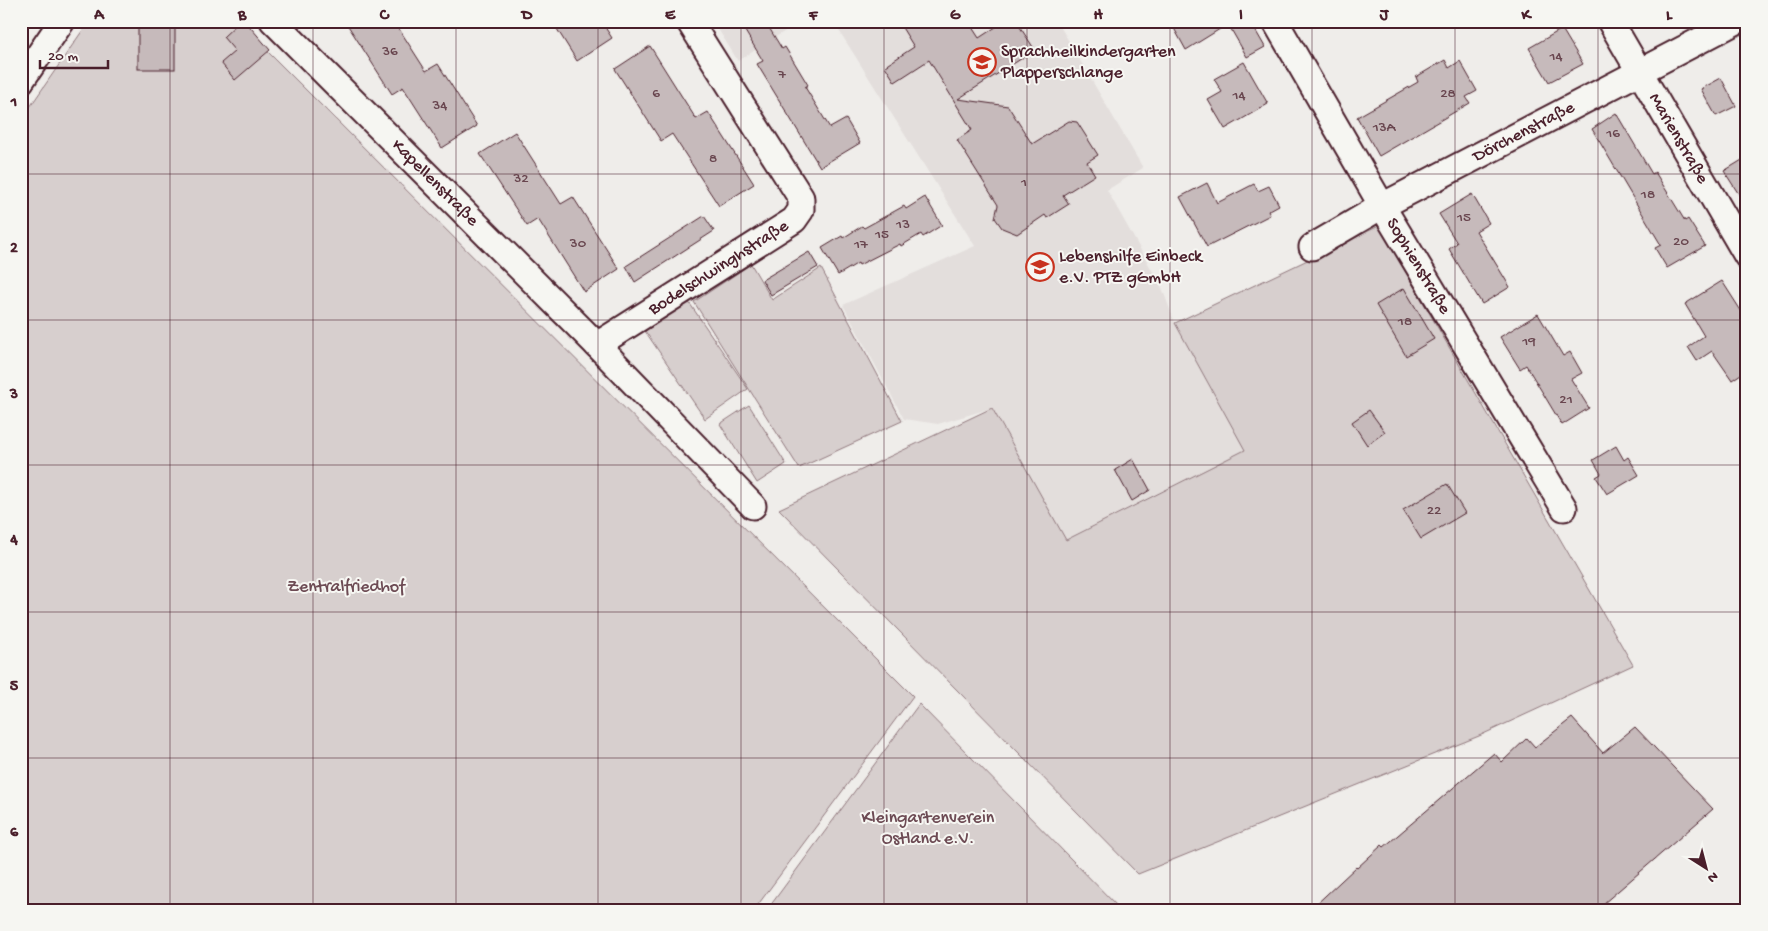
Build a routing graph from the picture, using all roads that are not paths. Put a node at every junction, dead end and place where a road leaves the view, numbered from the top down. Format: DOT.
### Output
graph roads {
  1 [pos="62,21"];
  2 [pos="274,21"];
  3 [pos="689,21"];
  4 [pos="1275,21"];
  5 [pos="1610,21"];
  6 [pos="1737,21"];
  7 [pos="1639,71"];
  8 [pos="21,81"];
  9 [pos="1382,206"];
  10 [pos="1312,247"];
  11 [pos="1747,256"];
  12 [pos="597,345"];
  13 [pos="753,506"];
  14 [pos="1564,508"];
  1 -- 8 [label="street"];
  2 -- 12 [label="street, Kapellenstraße"];
  3 -- 12 [label="street, Bodelschwinghstraße"];
  4 -- 9 [label="street, Sophienstraße"];
  5 -- 7 [label="street, Marienstraße"];
  6 -- 7 [label="street, Dörchenstraße"];
  7 -- 9 [label="street, Dörchenstraße"];
  7 -- 11 [label="street, Marienstraße"];
  9 -- 10 [label="street, Dörchenstraße"];
  9 -- 14 [label="street, Sophienstraße"];
  12 -- 13 [label="street, Kapellenstraße"];
}
